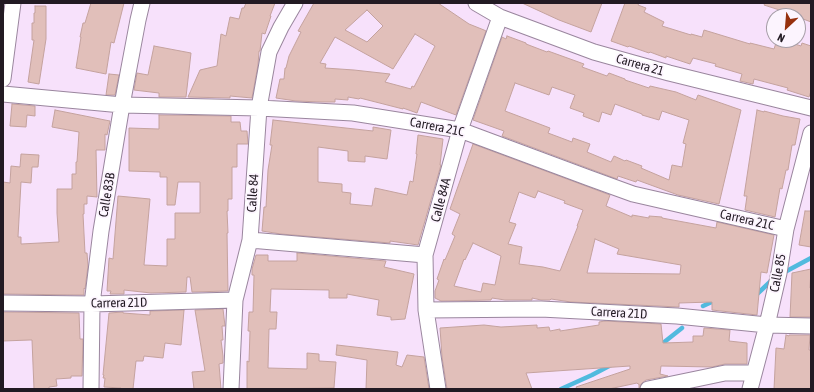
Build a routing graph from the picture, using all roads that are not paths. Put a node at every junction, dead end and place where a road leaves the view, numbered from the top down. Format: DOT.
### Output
graph roads {
  1 [pos="12,3"];
  2 [pos="142,3"];
  3 [pos="295,3"];
  4 [pos="476,3"];
  5 [pos="500,17"];
  6 [pos="3,79"];
  7 [pos="3,94"];
  8 [pos="122,105"];
  9 [pos="259,108"];
  10 [pos="811,108"];
  11 [pos="460,130"];
  12 [pos="811,133"];
  13 [pos="786,228"];
  14 [pos="250,240"];
  15 [pos="426,255"];
  16 [pos="235,300"];
  17 [pos="3,303"];
  18 [pos="92,304"];
  19 [pos="426,310"];
  20 [pos="767,325"];
  21 [pos="811,326"];
  22 [pos="754,373"];
  23 [pos="91,389"];
  24 [pos="232,389"];
  25 [pos="438,389"];
  26 [pos="648,389"];
  27 [pos="750,389"];
  1 -- 6 [label="street"];
  2 -- 8 [label="street, Calle 83B"];
  3 -- 9 [label="street, Calle 84"];
  4 -- 5 [label="street, Carrera 21"];
  5 -- 10 [label="street, Carrera 21"];
  5 -- 11 [label="street, Calle 84A"];
  7 -- 8 [label="street, Carrera 21C"];
  8 -- 9 [label="street, Carrera 21C"];
  8 -- 18 [label="street, Calle 83B"];
  9 -- 11 [label="street, Carrera 21C"];
  9 -- 14 [label="street, Calle 84"];
  11 -- 13 [label="street, Carrera 21C"];
  11 -- 15 [label="street, Calle 84A"];
  12 -- 13 [label="street, Calle 85"];
  13 -- 20 [label="street, Calle 85"];
  14 -- 15 [label="street"];
  14 -- 16 [label="street, Calle 84"];
  15 -- 19 [label="street, Calle 84A"];
  16 -- 18 [label="street, Carrera 21D"];
  16 -- 24 [label="street, Calle 84"];
  17 -- 18 [label="street, Carrera 21D"];
  18 -- 23 [label="street, Calle 83B"];
  19 -- 20 [label="street, Carrera 21D"];
  19 -- 25 [label="street, Calle 84A"];
  20 -- 21 [label="street, Carrera 21D"];
  20 -- 22 [label="street, Calle 85"];
  22 -- 26 [label="street"];
  22 -- 27 [label="street, Calle 85"];
}
